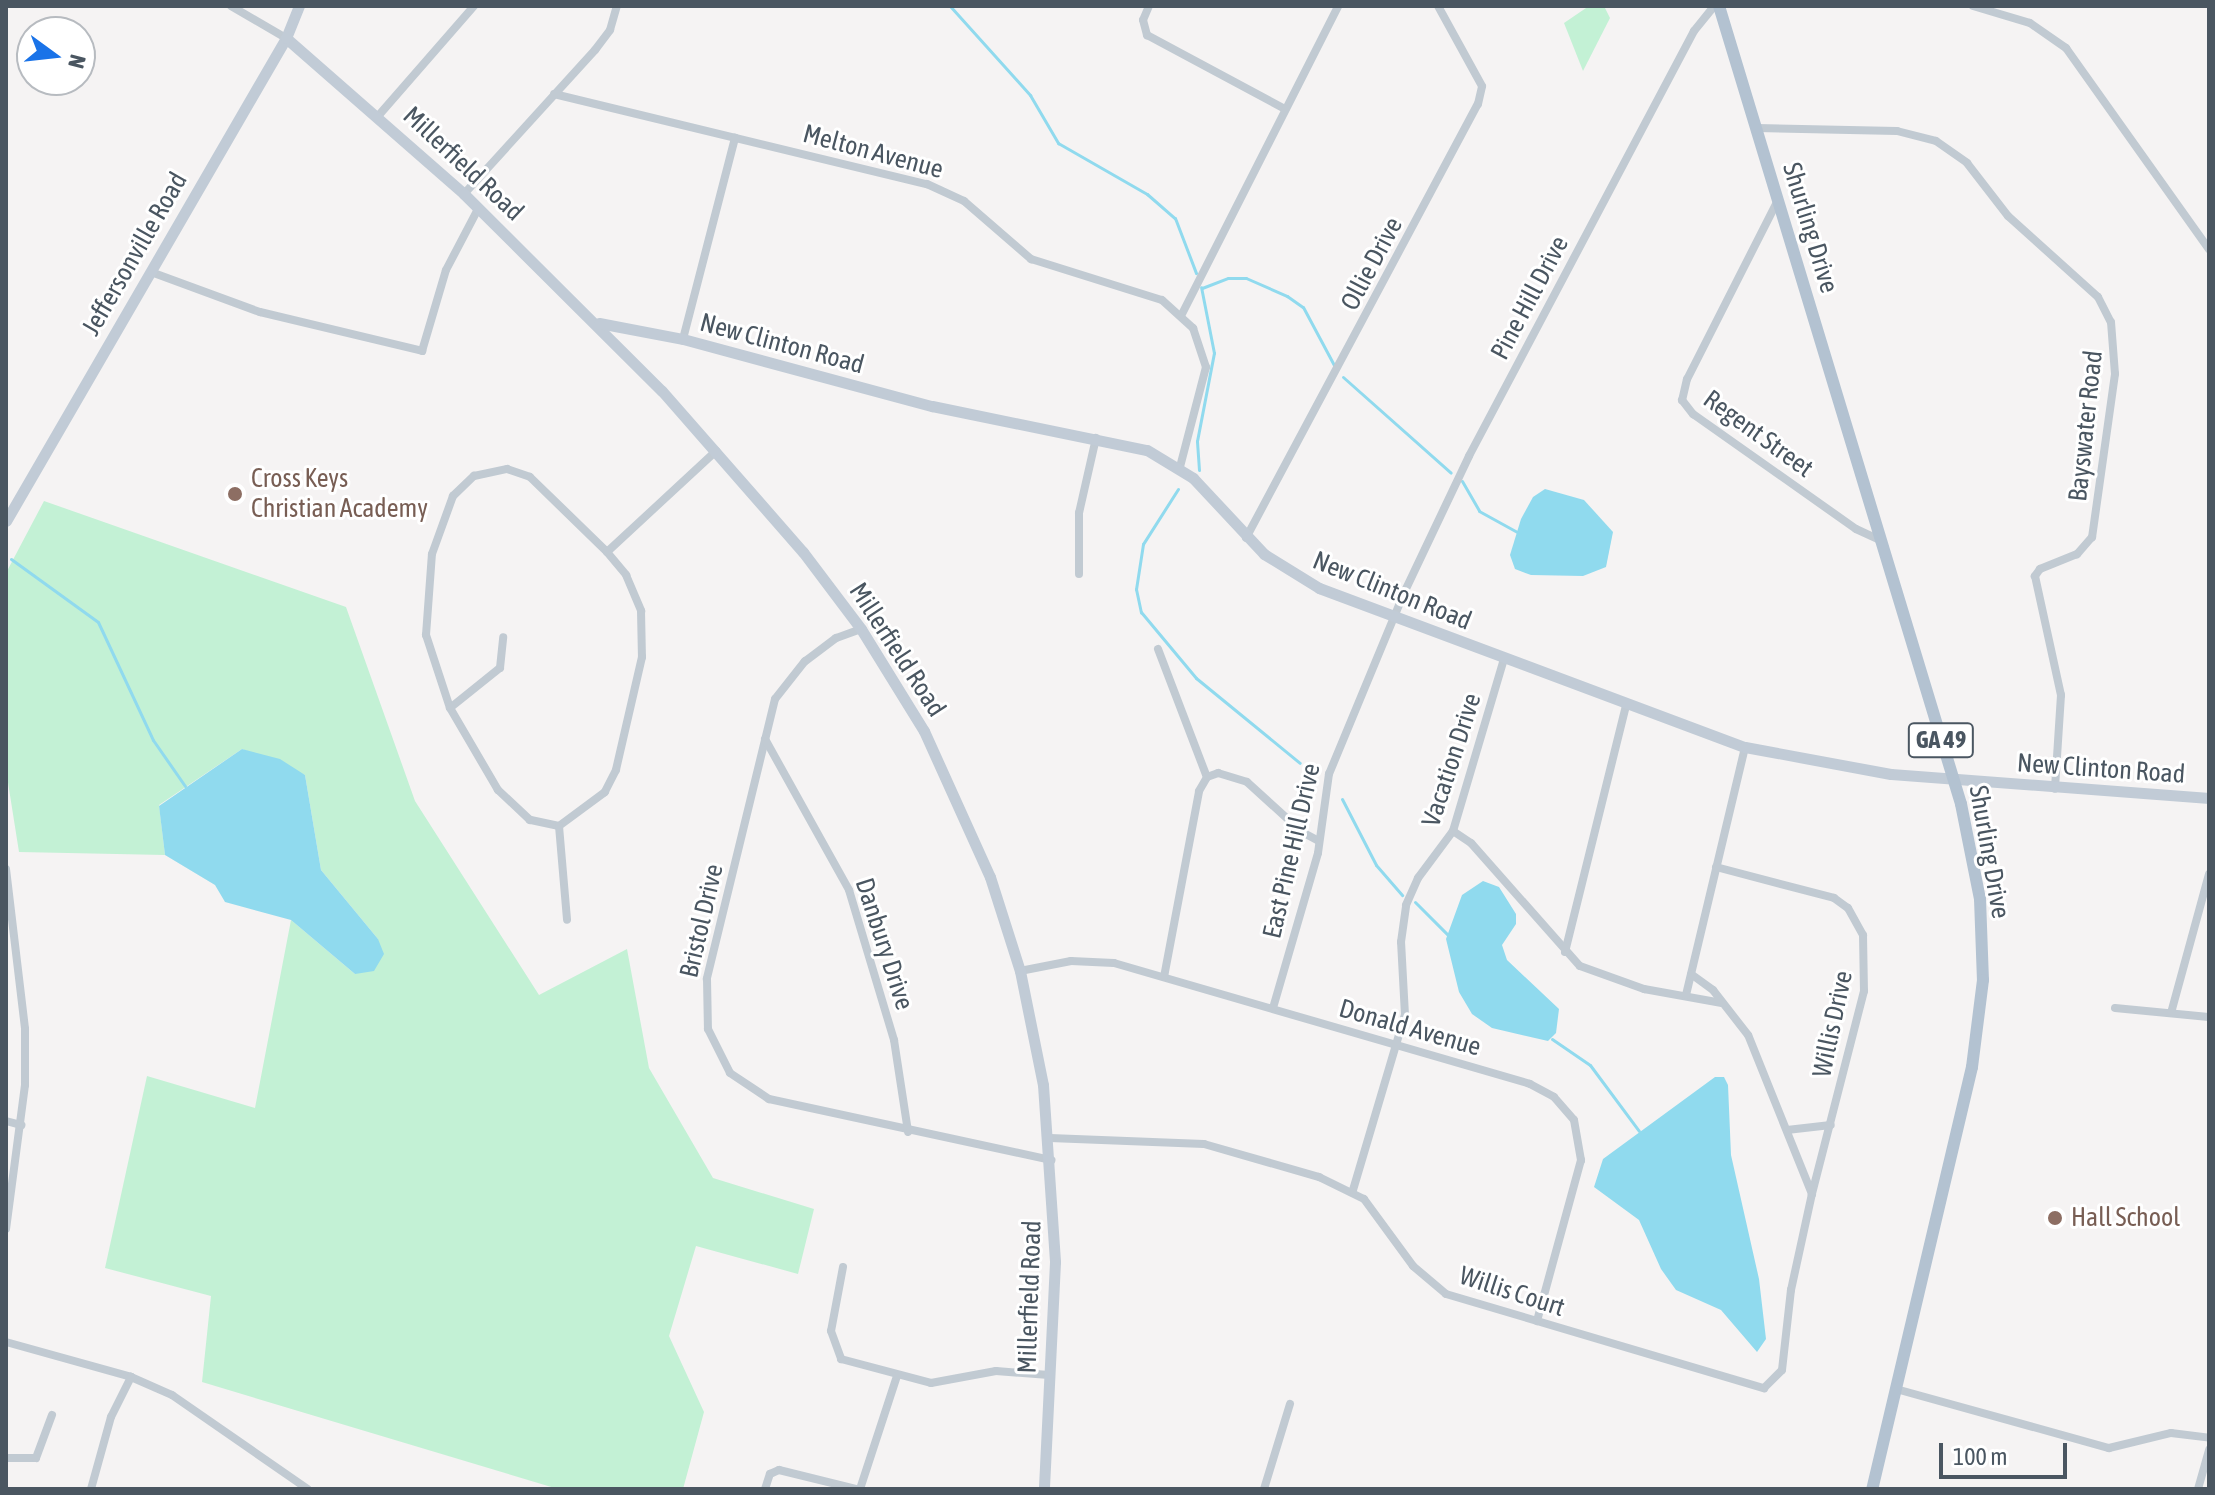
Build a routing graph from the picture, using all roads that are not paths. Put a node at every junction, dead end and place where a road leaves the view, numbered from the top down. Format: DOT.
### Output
graph roads {
  1 [pos="231,6"];
  2 [pos="299,6"];
  3 [pos="474,6"];
  4 [pos="617,6"];
  5 [pos="1149,6"];
  6 [pos="1338,6"];
  7 [pos="1438,6"];
  8 [pos="1717,6"];
  9 [pos="1973,6"];
  10 [pos="286,38"];
  11 [pos="554,94"];
  12 [pos="1285,109"];
  13 [pos="379,115"];
  14 [pos="1757,128"];
  15 [pos="735,138"];
  16 [pos="464,194"];
  17 [pos="1778,199"];
  18 [pos="478,209"];
  19 [pos="2209,249"];
  20 [pos="151,272"];
  21 [pos="1182,314"];
  22 [pos="599,323"];
  23 [pos="683,339"];
  24 [pos="1096,438"];
  25 [pos="716,451"];
  26 [pos="1180,467"];
  27 [pos="6,521"];
  28 [pos="1246,538"];
  29 [pos="1880,540"];
  30 [pos="607,552"];
  31 [pos="1079,574"];
  32 [pos="1396,618"];
  33 [pos="861,629"];
  34 [pos="503,637"];
  35 [pos="1158,649"];
  36 [pos="1504,659"];
  37 [pos="1626,705"];
  38 [pos="450,708"];
  39 [pos="765,739"];
  40 [pos="1745,747"];
  41 [pos="1207,777"];
  42 [pos="1953,778"];
  43 [pos="2055,789"];
  44 [pos="2209,798"];
  45 [pos="559,826"];
  46 [pos="1453,831"];
  47 [pos="1319,841"];
  48 [pos="1716,867"];
  49 [pos="6,869"];
  50 [pos="2209,874"];
  51 [pos="567,920"];
  52 [pos="8,921"];
  53 [pos="1565,952"];
  54 [pos="1020,971"];
  55 [pos="1691,974"];
  56 [pos="1164,977"];
  57 [pos="1686,995"];
  58 [pos="1722,1003"];
  59 [pos="1273,1008"];
  60 [pos="2115,1008"];
  61 [pos="2171,1013"];
  62 [pos="2209,1017"];
  63 [pos="1397,1045"];
  64 [pos="6,1121"];
  65 [pos="21,1125"];
  66 [pos="1831,1125"];
  67 [pos="1787,1130"];
  68 [pos="908,1132"];
  69 [pos="1050,1138"];
  70 [pos="1051,1160"];
  71 [pos="1353,1190"];
  72 [pos="1812,1194"];
  73 [pos="6,1229"];
  74 [pos="843,1267"];
  75 [pos="1537,1321"];
  76 [pos="6,1342"];
  77 [pos="1049,1375"];
  78 [pos="897,1376"];
  79 [pos="131,1377"];
  80 [pos="1768,1386"];
  81 [pos="1896,1389"];
  82 [pos="1290,1404"];
  83 [pos="52,1415"];
  84 [pos="2209,1438"];
  85 [pos="2209,1450"];
  86 [pos="6,1458"];
  87 [pos="91,1489"];
  88 [pos="308,1489"];
  89 [pos="765,1489"];
  90 [pos="858,1489"];
  91 [pos="1044,1489"];
  92 [pos="1264,1489"];
  93 [pos="1872,1489"];
  94 [pos="2198,1489"];
  1 -- 10 [label="street"];
  2 -- 10 [label="main road, Jeffersonville Road"];
  3 -- 13 [label="street"];
  4 -- 11 [label="street"];
  5 -- 12 [label="street"];
  6 -- 12 [label="street"];
  7 -- 28 [label="street, Ollie Drive"];
  8 -- 14 [label="main road, Shurling Drive / GA 49"];
  8 -- 32 [label="street, Pine Hill Drive"];
  9 -- 19 [label="street"];
  10 -- 13 [label="main road, Millerfield Road"];
  10 -- 20 [label="main road, Jeffersonville Road"];
  11 -- 15 [label="street, Melton Avenue"];
  11 -- 16 [label="street"];
  12 -- 21 [label="street"];
  13 -- 16 [label="main road, Millerfield Road"];
  14 -- 17 [label="main road, Shurling Drive / GA 49"];
  14 -- 43 [label="street, Bayswater Road"];
  15 -- 21 [label="street, Melton Avenue"];
  15 -- 23 [label="street"];
  16 -- 18 [label="main road, Millerfield Road"];
  17 -- 29 [label="main road, Shurling Drive / GA 49"];
  17 -- 29 [label="street, Regent Street"];
  18 -- 20 [label="street"];
  18 -- 22 [label="main road, Millerfield Road"];
  20 -- 27 [label="main road, Jeffersonville Road"];
  21 -- 26 [label="street, Melton Avenue"];
  22 -- 23 [label="main road, New Clinton Road"];
  22 -- 25 [label="main road, Millerfield Road"];
  23 -- 24 [label="main road, New Clinton Road"];
  24 -- 26 [label="main road, New Clinton Road"];
  24 -- 31 [label="street"];
  25 -- 30 [label="street"];
  25 -- 33 [label="main road, Millerfield Road"];
  26 -- 28 [label="main road, New Clinton Road"];
  28 -- 32 [label="main road, New Clinton Road"];
  29 -- 42 [label="main road, Shurling Drive / GA 49"];
  30 -- 38 [label="street"];
  30 -- 45 [label="street"];
  32 -- 36 [label="main road, New Clinton Road"];
  32 -- 47 [label="street, East Pine Hill Drive"];
  33 -- 39 [label="street, Bristol Drive"];
  33 -- 54 [label="main road, Millerfield Road"];
  34 -- 38 [label="street"];
  35 -- 41 [label="street"];
  36 -- 37 [label="main road, New Clinton Road"];
  36 -- 46 [label="street, Vacation Drive"];
  37 -- 40 [label="main road, New Clinton Road"];
  37 -- 53 [label="street"];
  38 -- 45 [label="street"];
  39 -- 68 [label="street, Danbury Drive"];
  39 -- 68 [label="street, Bristol Drive"];
  40 -- 42 [label="main road, New Clinton Road"];
  40 -- 48 [label="street"];
  41 -- 47 [label="street"];
  41 -- 56 [label="street"];
  42 -- 43 [label="main road, New Clinton Road"];
  42 -- 81 [label="main road, Shurling Drive / GA 49"];
  43 -- 44 [label="main road, New Clinton Road"];
  45 -- 51 [label="street"];
  46 -- 53 [label="street"];
  46 -- 63 [label="street, Vacation Drive"];
  47 -- 59 [label="street, East Pine Hill Drive"];
  48 -- 55 [label="street"];
  48 -- 66 [label="street, Willis Drive"];
  49 -- 52 [label="street"];
  50 -- 61 [label="street"];
  52 -- 65 [label="street"];
  53 -- 57 [label="street"];
  54 -- 56 [label="street, Donald Avenue"];
  54 -- 69 [label="main road, Millerfield Road"];
  55 -- 57 [label="street"];
  55 -- 58 [label="street"];
  56 -- 59 [label="street, Donald Avenue"];
  57 -- 58 [label="street"];
  58 -- 67 [label="street"];
  59 -- 63 [label="street, Donald Avenue"];
  60 -- 61 [label="street"];
  61 -- 62 [label="street"];
  63 -- 71 [label="street, Vacation Drive"];
  63 -- 75 [label="street, Donald Avenue"];
  64 -- 65 [label="street"];
  65 -- 73 [label="street"];
  66 -- 67 [label="street"];
  66 -- 72 [label="street, Willis Drive"];
  67 -- 72 [label="street"];
  68 -- 70 [label="street, Bristol Drive"];
  69 -- 70 [label="main road, Millerfield Road"];
  69 -- 71 [label="street"];
  70 -- 77 [label="main road, Millerfield Road"];
  71 -- 75 [label="street, Willis Court"];
  72 -- 80 [label="street, Willis Drive"];
  74 -- 78 [label="street"];
  75 -- 80 [label="street, Willis Court"];
  76 -- 79 [label="street"];
  77 -- 78 [label="street"];
  77 -- 91 [label="main road, Millerfield Road"];
  78 -- 90 [label="street"];
  79 -- 87 [label="street"];
  79 -- 88 [label="street"];
  81 -- 84 [label="street"];
  81 -- 93 [label="main road, Shurling Drive / GA 49"];
  82 -- 92 [label="street"];
  83 -- 86 [label="street"];
  85 -- 94 [label="street"];
  89 -- 90 [label="street"];
}
